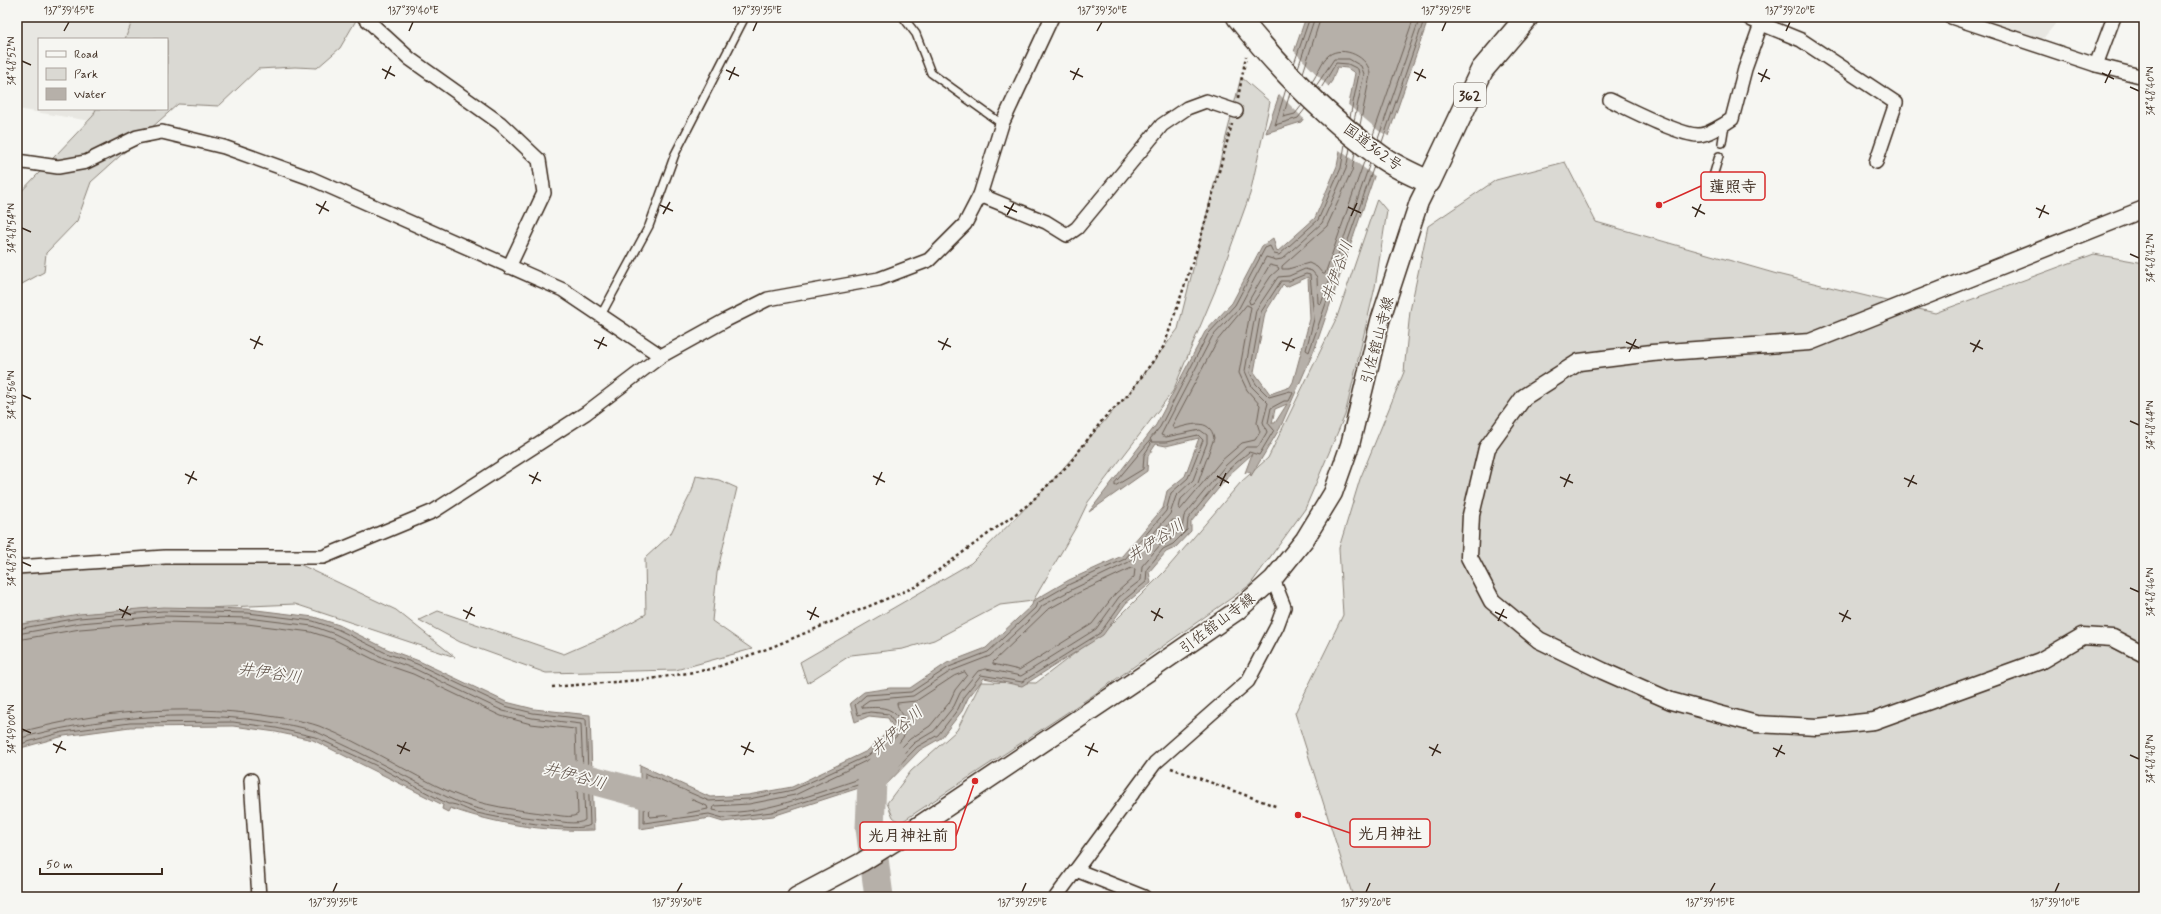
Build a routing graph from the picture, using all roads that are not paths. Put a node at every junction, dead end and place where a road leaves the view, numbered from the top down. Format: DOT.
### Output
graph roads {
  1 [pos="364,17"];
  2 [pos="745,17"];
  3 [pos="903,17"];
  4 [pos="1052,17"];
  5 [pos="1238,17"];
  6 [pos="1527,17"];
  7 [pos="1748,17"];
  8 [pos="1951,17"];
  9 [pos="2114,17"];
  10 [pos="1762,24"];
  11 [pos="2096,65"];
  12 [pos="2144,77"];
  13 [pos="1610,100"];
  14 [pos="1236,111"];
  15 [pos="1002,124"];
  16 [pos="1725,124"];
  17 [pos="1722,143"];
  18 [pos="1719,156"];
  19 [pos="17,161"];
  20 [pos="1876,162"];
  21 [pos="1429,182"];
  22 [pos="1711,183"];
  23 [pos="980,195"];
  24 [pos="2144,209"];
  25 [pos="509,267"];
  26 [pos="601,315"];
  27 [pos="661,356"];
  28 [pos="17,567"];
  29 [pos="1273,579"];
  30 [pos="2144,654"];
  31 [pos="251,780"];
  32 [pos="1076,870"];
  33 [pos="259,897"];
  34 [pos="796,897"];
  35 [pos="1056,897"];
  36 [pos="1144,897"];
  1 -- 25 [label="street"];
  2 -- 26 [label="lane"];
  3 -- 15 [label="lane"];
  4 -- 15 [label="street"];
  5 -- 21 [label="highway, 国道362号"];
  6 -- 21 [label="highway, 362"];
  7 -- 10 [label="street"];
  8 -- 11 [label="street"];
  9 -- 11 [label="street"];
  10 -- 16 [label="street"];
  10 -- 20 [label="street"];
  11 -- 12 [label="street"];
  13 -- 16 [label="street"];
  14 -- 23 [label="street"];
  15 -- 23 [label="street"];
  16 -- 17 [label="lane"];
  18 -- 22 [label="lane"];
  19 -- 25 [label="street"];
  21 -- 29 [label="main road, 引佐舘山寺線"];
  23 -- 27 [label="street"];
  24 -- 30 [label="street"];
  25 -- 26 [label="street"];
  26 -- 27 [label="street"];
  27 -- 28 [label="street"];
  29 -- 32 [label="street"];
  29 -- 34 [label="main road, 引佐舘山寺線"];
  31 -- 33 [label="street"];
  32 -- 35 [label="street"];
  32 -- 36 [label="street"];
}
